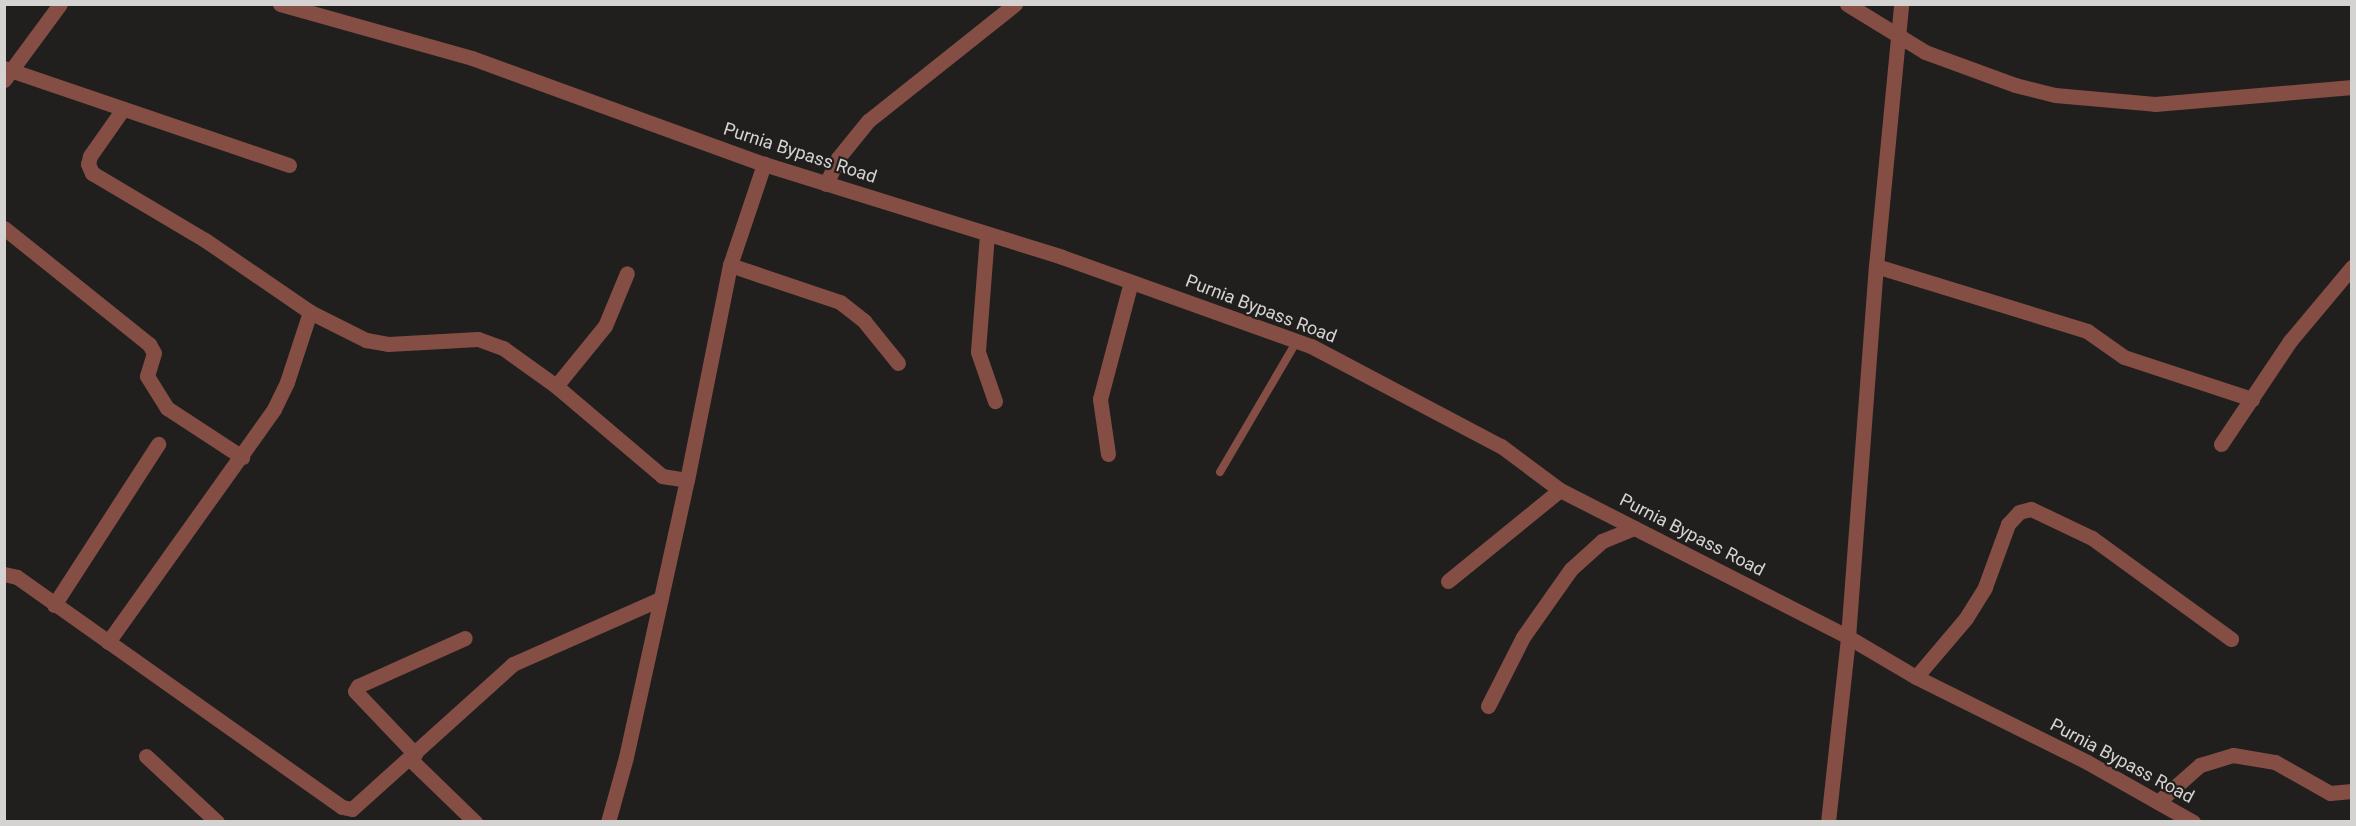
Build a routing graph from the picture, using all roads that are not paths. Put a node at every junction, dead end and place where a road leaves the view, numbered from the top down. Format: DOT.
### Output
graph roads {
  1 [pos="60,4"];
  2 [pos="280,4"];
  3 [pos="1015,4"];
  4 [pos="1847,4"];
  5 [pos="1901,4"];
  6 [pos="1898,37"];
  7 [pos="7,73"];
  8 [pos="2352,87"];
  9 [pos="123,109"];
  10 [pos="764,164"];
  11 [pos="289,165"];
  12 [pos="826,184"];
  13 [pos="4,228"];
  14 [pos="987,234"];
  15 [pos="730,265"];
  16 [pos="1876,266"];
  17 [pos="2352,267"];
  18 [pos="627,273"];
  19 [pos="1131,282"];
  20 [pos="310,312"];
  21 [pos="1296,341"];
  22 [pos="898,363"];
  23 [pos="556,386"];
  24 [pos="2252,399"];
  25 [pos="995,401"];
  26 [pos="158,444"];
  27 [pos="2221,444"];
  28 [pos="1108,454"];
  29 [pos="242,457"];
  30 [pos="1220,472"];
  31 [pos="687,480"];
  32 [pos="1560,490"];
  33 [pos="1634,528"];
  34 [pos="4,574"];
  35 [pos="1448,581"];
  36 [pos="660,599"];
  37 [pos="54,606"];
  38 [pos="1848,637"];
  39 [pos="465,638"];
  40 [pos="2231,639"];
  41 [pos="108,642"];
  42 [pos="1916,677"];
  43 [pos="1488,706"];
  44 [pos="146,756"];
  45 [pos="412,757"];
  46 [pos="2352,792"];
  47 [pos="2158,802"];
  48 [pos="217,822"];
  49 [pos="475,822"];
  50 [pos="608,822"];
  51 [pos="1828,822"];
  52 [pos="2193,822"];
  1 -- 7 [label="street"];
  2 -- 10 [label="street, Purnia Bypass Road"];
  3 -- 12 [label="street"];
  4 -- 6 [label="street"];
  5 -- 6 [label="street"];
  6 -- 8 [label="street"];
  6 -- 16 [label="street"];
  7 -- 9 [label="street"];
  9 -- 11 [label="street"];
  9 -- 20 [label="street"];
  10 -- 12 [label="street, Purnia Bypass Road"];
  10 -- 15 [label="street"];
  12 -- 14 [label="street, Purnia Bypass Road"];
  13 -- 29 [label="street"];
  14 -- 19 [label="street, Purnia Bypass Road"];
  14 -- 25 [label="street"];
  15 -- 22 [label="street"];
  15 -- 31 [label="street"];
  16 -- 24 [label="street"];
  16 -- 38 [label="street"];
  17 -- 24 [label="street"];
  18 -- 23 [label="street"];
  19 -- 21 [label="street, Purnia Bypass Road"];
  19 -- 28 [label="street"];
  20 -- 23 [label="street"];
  20 -- 29 [label="street"];
  21 -- 30 [label="lane"];
  21 -- 32 [label="street, Purnia Bypass Road"];
  23 -- 31 [label="street"];
  24 -- 27 [label="street"];
  26 -- 37 [label="street"];
  29 -- 41 [label="street"];
  31 -- 36 [label="street"];
  32 -- 33 [label="street, Purnia Bypass Road"];
  32 -- 35 [label="street"];
  33 -- 38 [label="street, Purnia Bypass Road"];
  33 -- 43 [label="street"];
  34 -- 37 [label="street"];
  36 -- 45 [label="street"];
  36 -- 50 [label="street"];
  37 -- 41 [label="street"];
  38 -- 42 [label="street, Purnia Bypass Road"];
  38 -- 51 [label="street"];
  39 -- 45 [label="street"];
  40 -- 42 [label="street"];
  41 -- 45 [label="street"];
  42 -- 47 [label="street, Purnia Bypass Road"];
  44 -- 48 [label="street"];
  45 -- 49 [label="street"];
  46 -- 47 [label="street"];
  47 -- 52 [label="street, Purnia Bypass Road"];
}
